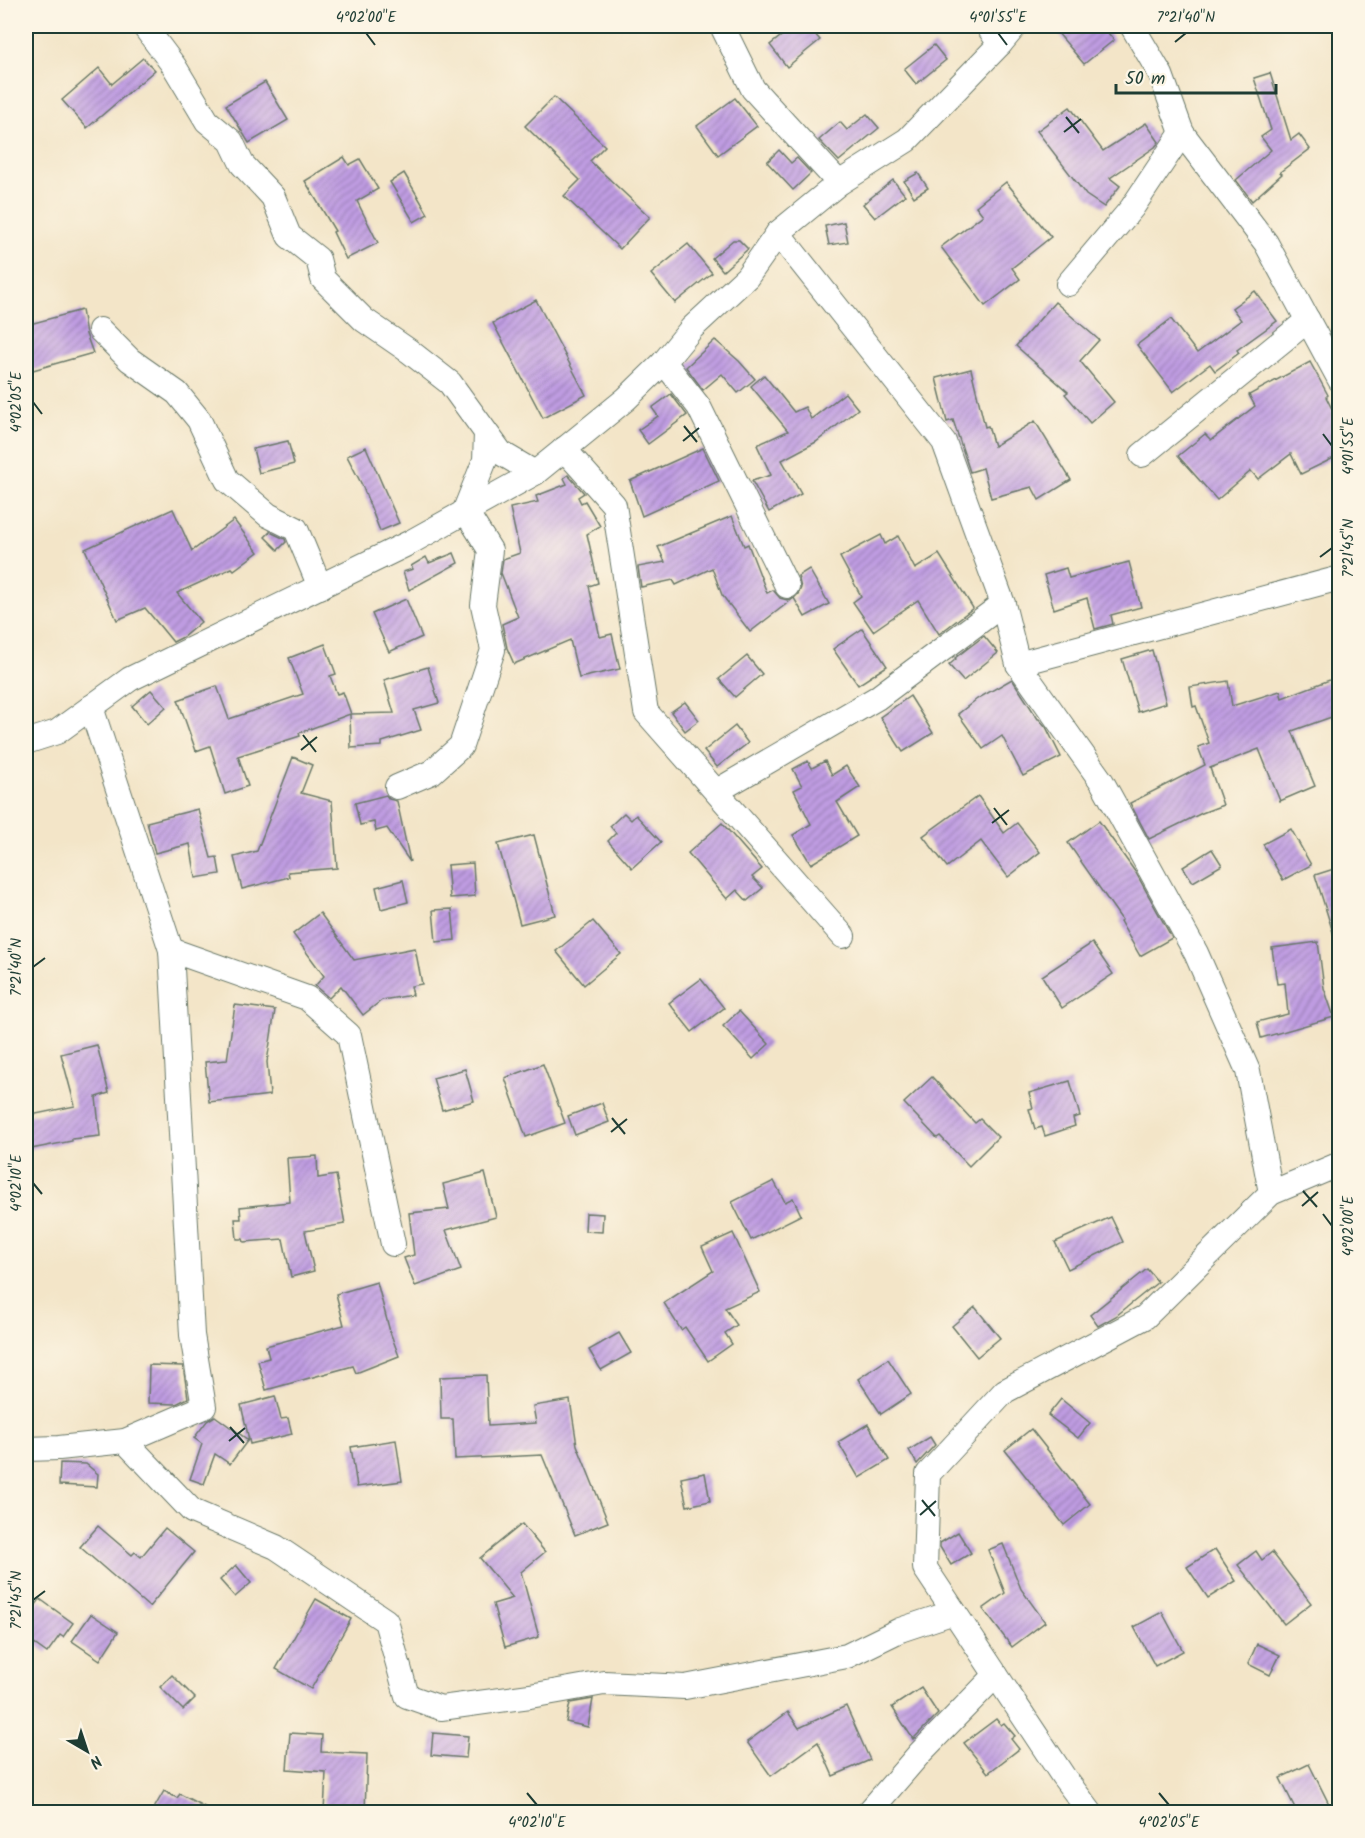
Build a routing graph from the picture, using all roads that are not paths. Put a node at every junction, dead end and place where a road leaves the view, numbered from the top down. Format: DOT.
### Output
graph roads {
  1 [pos="144,26"];
  2 [pos="722,26"];
  3 [pos="1015,26"];
  4 [pos="1132,26"];
  5 [pos="994,35"];
  6 [pos="1182,133"];
  7 [pos="838,183"];
  8 [pos="778,233"];
  9 [pos="1068,284"];
  10 [pos="1308,320"];
  11 [pos="100,330"];
  12 [pos="664,362"];
  13 [pos="1340,380"];
  14 [pos="486,434"];
  15 [pos="564,449"];
  16 [pos="1142,455"];
  17 [pos="535,473"];
  18 [pos="465,510"];
  19 [pos="1340,578"];
  20 [pos="788,586"];
  21 [pos="320,587"];
  22 [pos="1004,604"];
  23 [pos="1018,664"];
  24 [pos="91,707"];
  25 [pos="26,742"];
  26 [pos="397,787"];
  27 [pos="717,791"];
  28 [pos="843,936"];
  29 [pos="171,950"];
  30 [pos="1340,1164"];
  31 [pos="1271,1193"];
  32 [pos="393,1244"];
  33 [pos="125,1441"];
  34 [pos="26,1449"];
  35 [pos="954,1612"];
  36 [pos="996,1675"];
  37 [pos="869,1812"];
  38 [pos="1090,1812"];
  1 -- 14 [label="street"];
  2 -- 7 [label="street"];
  3 -- 5 [label="street"];
  4 -- 6 [label="street"];
  5 -- 7 [label="street"];
  6 -- 9 [label="street"];
  6 -- 10 [label="street"];
  7 -- 8 [label="street"];
  8 -- 12 [label="street"];
  8 -- 22 [label="street"];
  10 -- 13 [label="street"];
  10 -- 16 [label="street"];
  11 -- 21 [label="street"];
  12 -- 15 [label="street"];
  12 -- 20 [label="street"];
  14 -- 17 [label="street"];
  14 -- 18 [label="street"];
  15 -- 17 [label="street"];
  15 -- 27 [label="street"];
  17 -- 18 [label="street"];
  18 -- 21 [label="street"];
  18 -- 26 [label="street"];
  19 -- 23 [label="street"];
  21 -- 24 [label="street"];
  22 -- 23 [label="street"];
  22 -- 27 [label="street"];
  23 -- 31 [label="street"];
  24 -- 25 [label="street"];
  24 -- 29 [label="street"];
  27 -- 28 [label="street"];
  29 -- 32 [label="street"];
  29 -- 33 [label="street"];
  30 -- 31 [label="street"];
  31 -- 35 [label="street"];
  33 -- 34 [label="street"];
  33 -- 35 [label="street"];
  35 -- 36 [label="street"];
  36 -- 37 [label="street"];
  36 -- 38 [label="street"];
}
